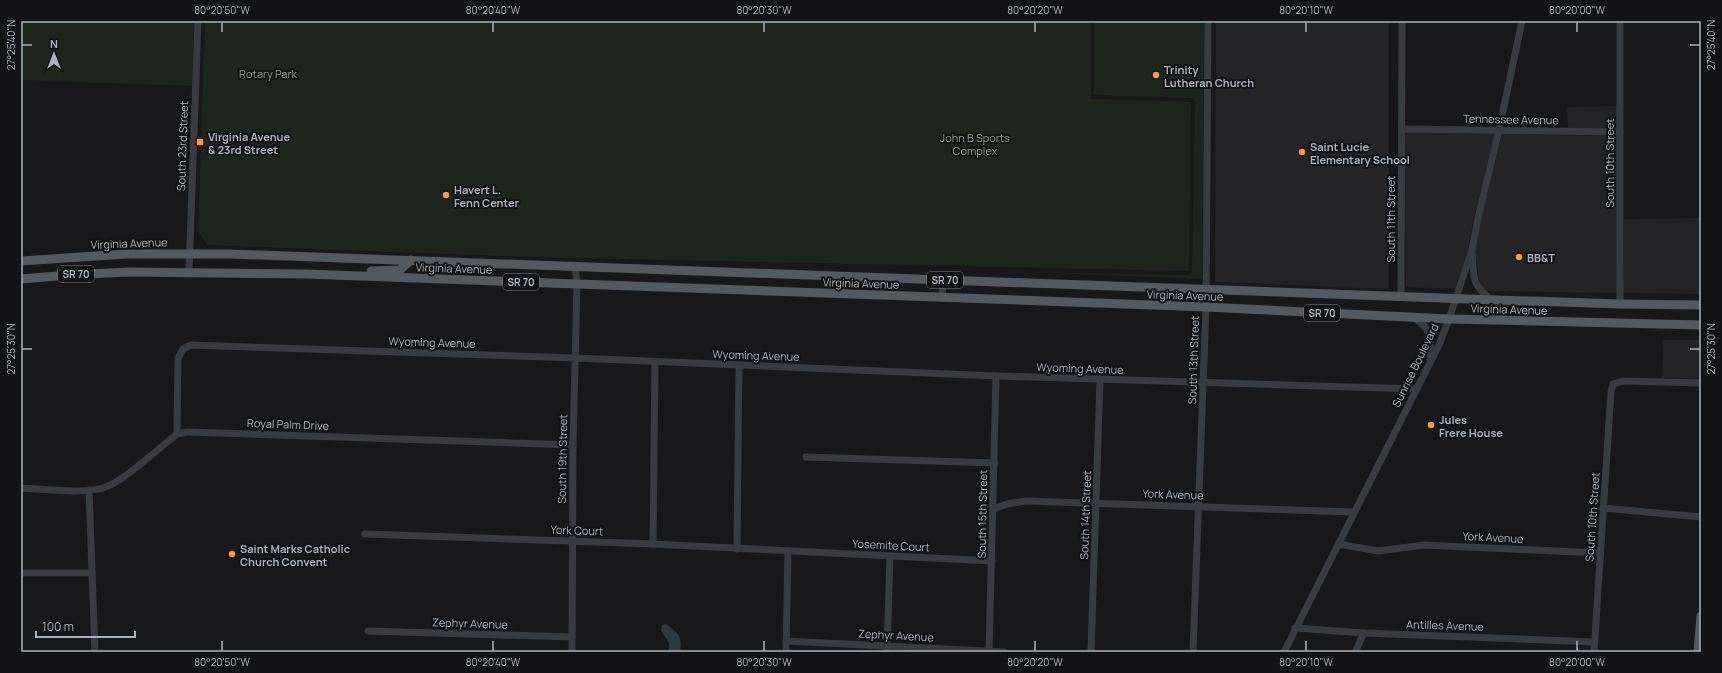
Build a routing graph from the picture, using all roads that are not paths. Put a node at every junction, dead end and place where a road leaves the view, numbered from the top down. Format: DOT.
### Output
graph roads {
  1 [pos="198,21"];
  2 [pos="1208,21"];
  3 [pos="1402,21"];
  4 [pos="1522,21"];
  5 [pos="1620,21"];
  6 [pos="1402,128"];
  7 [pos="1499,130"];
  8 [pos="1620,132"];
  9 [pos="1472,250"];
  10 [pos="190,254"];
  11 [pos="411,260"];
  12 [pos="21,261"];
  13 [pos="575,267"];
  14 [pos="189,272"];
  15 [pos="306,274"];
  16 [pos="21,279"];
  17 [pos="943,280"];
  18 [pos="576,284"];
  19 [pos="1206,290"];
  20 [pos="1401,297"];
  21 [pos="942,298"];
  22 [pos="1456,299"];
  23 [pos="1492,300"];
  24 [pos="1620,304"];
  25 [pos="1701,305"];
  26 [pos="1206,307"];
  27 [pos="1412,317"];
  28 [pos="1449,319"];
  29 [pos="1701,325"];
  30 [pos="575,358"];
  31 [pos="655,362"];
  32 [pos="1430,362"];
  33 [pos="739,365"];
  34 [pos="996,376"];
  35 [pos="1100,379"];
  36 [pos="1203,382"];
  37 [pos="1701,383"];
  38 [pos="1416,389"];
  39 [pos="177,434"];
  40 [pos="573,444"];
  41 [pos="806,457"];
  42 [pos="995,463"];
  43 [pos="21,488"];
  44 [pos="89,490"];
  45 [pos="1096,503"];
  46 [pos="1199,506"];
  47 [pos="1603,508"];
  48 [pos="993,509"];
  49 [pos="1354,512"];
  50 [pos="1701,517"];
  51 [pos="366,534"];
  52 [pos="572,541"];
  53 [pos="653,544"];
  54 [pos="1338,544"];
  55 [pos="737,549"];
  56 [pos="788,551"];
  57 [pos="1600,553"];
  58 [pos="890,556"];
  59 [pos="992,561"];
  60 [pos="21,573"];
  61 [pos="92,573"];
  62 [pos="1701,616"];
  63 [pos="1295,628"];
  64 [pos="368,631"];
  65 [pos="1364,633"];
  66 [pos="572,637"];
  67 [pos="786,641"];
  68 [pos="1595,642"];
  69 [pos="887,649"];
  70 [pos="95,652"];
  71 [pos="572,652"];
  72 [pos="786,652"];
  73 [pos="989,652"];
  74 [pos="1004,652"];
  75 [pos="1091,652"];
  76 [pos="1193,652"];
  77 [pos="1284,652"];
  78 [pos="1355,652"];
  79 [pos="1594,652"];
  80 [pos="1698,652"];
  1 -- 10 [label="street, South 23rd Street"];
  2 -- 19 [label="street, South 13th Street"];
  3 -- 6 [label="street, South 11th Street"];
  4 -- 7 [label="street, Sunrise Boulevard"];
  5 -- 8 [label="street, South 10th Street"];
  6 -- 7 [label="street, Tennessee Avenue"];
  6 -- 20 [label="street, South 11th Street"];
  7 -- 8 [label="street, Tennessee Avenue"];
  7 -- 9 [label="street, Sunrise Boulevard"];
  8 -- 24 [label="street, South 10th Street"];
  9 -- 22 [label="street, Sunrise Boulevard"];
  9 -- 23 [label="street"];
  10 -- 11 [label="main road, Virginia Avenue / SR 70"];
  10 -- 12 [label="main road, Virginia Avenue / SR 70"];
  10 -- 14 [label="street, South 23rd Street"];
  11 -- 13 [label="main road, Virginia Avenue / SR 70"];
  11 -- 15 [label="main road"];
  13 -- 17 [label="main road, Virginia Avenue / SR 70"];
  13 -- 18 [label="street, South 19th Street"];
  14 -- 15 [label="main road, Virginia Avenue / SR 70"];
  14 -- 16 [label="main road, Virginia Avenue / SR 70"];
  15 -- 18 [label="main road, Virginia Avenue / SR 70"];
  17 -- 19 [label="main road, Virginia Avenue / SR 70"];
  17 -- 21 [label="street"];
  18 -- 21 [label="main road, Virginia Avenue / SR 70"];
  18 -- 30 [label="street, South 19th Street"];
  19 -- 20 [label="main road, Virginia Avenue / SR 70"];
  19 -- 26 [label="street, South 13th Street"];
  20 -- 22 [label="main road, Virginia Avenue / SR 70"];
  21 -- 26 [label="main road, Virginia Avenue / SR 70"];
  22 -- 23 [label="main road, Virginia Avenue / SR 70"];
  22 -- 28 [label="street, Sunrise Boulevard"];
  23 -- 24 [label="main road, Virginia Avenue / SR 70"];
  24 -- 25 [label="main road, Virginia Avenue / SR 70"];
  26 -- 27 [label="main road, Virginia Avenue / SR 70"];
  26 -- 36 [label="street, South 13th Street"];
  27 -- 28 [label="main road, Virginia Avenue / SR 70"];
  27 -- 32 [label="street"];
  28 -- 29 [label="main road, Virginia Avenue / SR 70"];
  28 -- 32 [label="street, Sunrise Boulevard"];
  30 -- 31 [label="street, Wyoming Avenue"];
  30 -- 39 [label="street, Wyoming Avenue"];
  30 -- 40 [label="street, South 19th Street"];
  31 -- 33 [label="street, Wyoming Avenue"];
  31 -- 53 [label="street"];
  32 -- 38 [label="street, Sunrise Boulevard"];
  33 -- 34 [label="street, Wyoming Avenue"];
  33 -- 55 [label="street"];
  34 -- 35 [label="street, Wyoming Avenue"];
  34 -- 42 [label="street, South 15th Street"];
  35 -- 36 [label="street, Wyoming Avenue"];
  35 -- 45 [label="street, South 14th Street"];
  36 -- 38 [label="street, Wyoming Avenue"];
  36 -- 46 [label="street, South 13th Street"];
  37 -- 47 [label="street, South 10th Street"];
  38 -- 49 [label="street, Sunrise Boulevard"];
  39 -- 40 [label="street, Royal Palm Drive"];
  39 -- 44 [label="street"];
  40 -- 52 [label="street, South 19th Street"];
  41 -- 42 [label="street"];
  42 -- 48 [label="street, South 15th Street"];
  43 -- 44 [label="street"];
  44 -- 61 [label="street"];
  45 -- 46 [label="street, York Avenue"];
  45 -- 48 [label="street, York Avenue"];
  45 -- 75 [label="street, South 14th Street"];
  46 -- 49 [label="street, York Avenue"];
  46 -- 76 [label="street, South 13th Street"];
  47 -- 50 [label="street"];
  47 -- 57 [label="street, South 10th Street"];
  48 -- 59 [label="street, South 15th Street"];
  49 -- 54 [label="street, Sunrise Boulevard"];
  51 -- 52 [label="street, York Court"];
  52 -- 53 [label="street, York Court"];
  52 -- 66 [label="street, South 19th Street"];
  53 -- 55 [label="street, York Court"];
  54 -- 57 [label="street, York Avenue"];
  54 -- 63 [label="street, Sunrise Boulevard"];
  55 -- 56 [label="street, York Court"];
  56 -- 58 [label="street, Yosemite Court"];
  56 -- 67 [label="street"];
  57 -- 68 [label="street, South 10th Street"];
  58 -- 59 [label="street, Yosemite Court"];
  58 -- 69 [label="street"];
  59 -- 73 [label="street, South 15th Street"];
  60 -- 61 [label="street"];
  61 -- 70 [label="street"];
  62 -- 80 [label="main road"];
  63 -- 65 [label="street, Antilles Avenue"];
  63 -- 77 [label="street, Sunrise Boulevard"];
  64 -- 66 [label="street, Zephyr Avenue"];
  65 -- 68 [label="street, Antilles Avenue"];
  65 -- 78 [label="street"];
  66 -- 71 [label="street, South 19th Street"];
  67 -- 69 [label="street, Zephyr Avenue"];
  67 -- 72 [label="street"];
  68 -- 79 [label="street, South 10th Street"];
  69 -- 73 [label="street, Zephyr Avenue"];
  73 -- 74 [label="street, Zephyr Avenue"];
}
